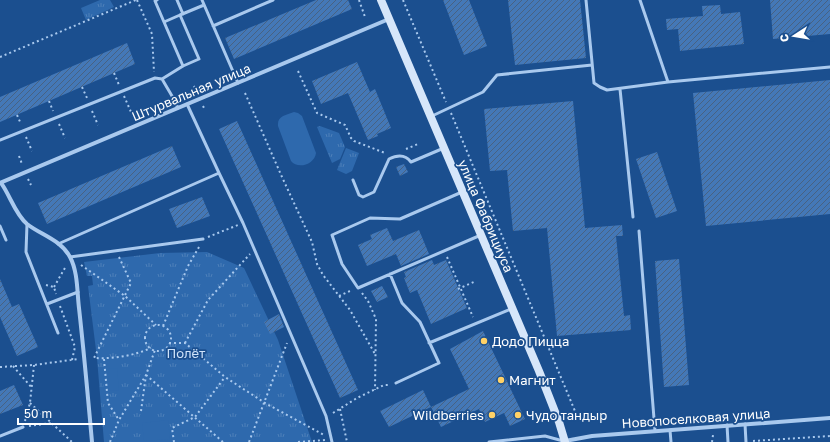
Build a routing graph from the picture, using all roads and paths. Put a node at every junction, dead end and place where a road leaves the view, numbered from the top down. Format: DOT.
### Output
graph roads {
  1 [pos="137,0"];
  2 [pos="157,0"];
  3 [pos="177,0"];
  4 [pos="202,0"];
  5 [pos="273,0"];
  6 [pos="359,0"];
  7 [pos="381,0"];
  8 [pos="403,0"];
  9 [pos="586,0"];
  10 [pos="640,0"];
  11 [pos="204,5"];
  12 [pos="182,14"];
  13 [pos="365,17"];
  14 [pos="389,19"];
  15 [pos="164,22"];
  16 [pos="213,26"];
  17 [pos="0,58"];
  18 [pos="592,65"];
  19 [pos="183,66"];
  20 [pos="830,67"];
  21 [pos="298,71"];
  22 [pos="114,73"];
  23 [pos="155,78"];
  24 [pos="162,79"];
  25 [pos="668,82"];
  26 [pos="238,83"];
  27 [pos="194,86"];
  28 [pos="82,87"];
  29 [pos="620,89"];
  30 [pos="122,91"];
  31 [pos="197,92"];
  32 [pos="245,93"];
  33 [pos="49,101"];
  34 [pos="89,104"];
  35 [pos="187,104"];
  36 [pos="203,106"];
  37 [pos="178,108"];
  38 [pos="449,108"];
  39 [pos="205,110"];
  40 [pos="131,112"];
  41 [pos="17,115"];
  42 [pos="430,116"];
  43 [pos="56,118"];
  44 [pos="98,125"];
  45 [pos="24,131"];
  46 [pos="65,138"];
  47 [pos="0,140"];
  48 [pos="418,144"];
  49 [pos="403,148"];
  50 [pos="444,148"];
  51 [pos="32,151"];
  52 [pos="387,152"];
  53 [pos="19,156"];
  54 [pos="22,164"];
  55 [pos="219,173"];
  56 [pos="28,179"];
  57 [pos="353,180"];
  58 [pos="0,182"];
  59 [pos="31,185"];
  60 [pos="462,192"];
  61 [pos="633,217"];
  62 [pos="243,223"];
  63 [pos="27,224"];
  64 [pos="0,226"];
  65 [pos="639,231"];
  66 [pos="480,235"];
  67 [pos="203,239"];
  68 [pos="6,240"];
  69 [pos="58,244"];
  70 [pos="254,250"];
  71 [pos="117,251"];
  72 [pos="445,251"];
  73 [pos="70,257"];
  74 [pos="390,274"];
  75 [pos="476,281"];
  76 [pos="39,284"];
  77 [pos="54,287"];
  78 [pos="358,288"];
  79 [pos="459,288"];
  80 [pos="78,292"];
  81 [pos="125,296"];
  82 [pos="339,296"];
  83 [pos="58,299"];
  84 [pos="47,304"];
  85 [pos="512,309"];
  86 [pos="476,324"];
  87 [pos="156,325"];
  88 [pos="163,326"];
  89 [pos="290,332"];
  90 [pos="58,333"];
  91 [pos="169,343"];
  92 [pos="185,343"];
  93 [pos="429,343"];
  94 [pos="151,348"];
  95 [pos="155,350"];
  96 [pos="375,354"];
  97 [pos="79,359"];
  98 [pos="104,359"];
  99 [pos="72,360"];
  100 [pos="34,365"];
  101 [pos="14,366"];
  102 [pos="0,367"];
  103 [pos="146,375"];
  104 [pos="225,377"];
  105 [pos="396,383"];
  106 [pos="32,388"];
  107 [pos="374,390"];
  108 [pos="30,403"];
  109 [pos="265,403"];
  110 [pos="340,409"];
  111 [pos="141,411"];
  112 [pos="326,416"];
  113 [pos="577,416"];
  114 [pos="195,417"];
  115 [pos="830,418"];
  116 [pos="120,420"];
  117 [pos="52,423"];
  118 [pos="745,424"];
  119 [pos="727,425"];
  120 [pos="24,427"];
  121 [pos="670,430"];
  122 [pos="655,431"];
  123 [pos="713,435"];
  124 [pos="0,436"];
  125 [pos="830,436"];
  126 [pos="803,438"];
  127 [pos="332,441"];
  128 [pos="72,442"];
  129 [pos="92,442"];
  130 [pos="110,442"];
  131 [pos="174,442"];
  132 [pos="223,442"];
  133 [pos="249,442"];
  134 [pos="298,442"];
  135 [pos="348,442"];
  136 [pos="489,442"];
  137 [pos="498,442"];
  138 [pos="565,442"];
  139 [pos="671,442"];
  140 [pos="712,442"];
  141 [pos="728,442"];
  142 [pos="746,442"];
  143 [pos="804,442"];
  1 -- 17 [label="path"];
  1 -- 23 [label="path"];
  2 -- 15 [label="lane"];
  3 -- 12 [label="lane"];
  4 -- 11 [label="lane"];
  5 -- 16 [label="lane"];
  6 -- 13 [label="path"];
  7 -- 14 [label="main road, улица Фабрициуса"];
  8 -- 38 [label="path"];
  9 -- 18 [label="lane"];
  10 -- 25 [label="lane"];
  11 -- 12 [label="lane"];
  11 -- 16 [label="lane"];
  12 -- 15 [label="lane"];
  12 -- 19 [label="lane"];
  14 -- 26 [label="street, Штурвальная улица"];
  14 -- 42 [label="main road, улица Фабрициуса"];
  15 -- 19 [label="lane"];
  16 -- 26 [label="lane"];
  18 -- 29 [label="lane"];
  18 -- 38 [label="lane"];
  19 -- 24 [label="lane"];
  20 -- 25 [label="lane"];
  21 -- 52 [label="path"];
  22 -- 30 [label="path"];
  23 -- 24 [label="lane"];
  23 -- 30 [label="lane"];
  24 -- 37 [label="lane"];
  25 -- 29 [label="lane"];
  26 -- 35 [label="street, Штурвальная улица"];
  27 -- 31 [label="path"];
  28 -- 34 [label="path"];
  29 -- 61 [label="lane"];
  30 -- 34 [label="lane"];
  30 -- 40 [label="path"];
  32 -- 82 [label="path"];
  33 -- 43 [label="path"];
  34 -- 43 [label="lane"];
  34 -- 44 [label="path"];
  35 -- 37 [label="street, Штурвальная улица"];
  35 -- 55 [label="lane"];
  36 -- 39 [label="path"];
  37 -- 58 [label="street, Штурвальная улица"];
  38 -- 42 [label="lane"];
  38 -- 113 [label="path"];
  41 -- 45 [label="path"];
  42 -- 50 [label="main road, улица Фабрициуса"];
  43 -- 45 [label="lane"];
  43 -- 46 [label="path"];
  45 -- 47 [label="lane"];
  45 -- 51 [label="path"];
  48 -- 49 [label="path"];
  50 -- 57 [label="lane"];
  50 -- 60 [label="main road, улица Фабрициуса"];
  53 -- 54 [label="path"];
  55 -- 62 [label="lane"];
  55 -- 69 [label="lane"];
  56 -- 59 [label="path"];
  58 -- 63 [label="street"];
  60 -- 66 [label="main road, улица Фабрициуса"];
  60 -- 78 [label="lane"];
  62 -- 67 [label="path"];
  62 -- 70 [label="lane"];
  63 -- 69 [label="street"];
  63 -- 76 [label="lane"];
  64 -- 68 [label="lane"];
  65 -- 122 [label="lane"];
  66 -- 72 [label="lane"];
  66 -- 85 [label="main road, улица Фабрициуса"];
  67 -- 71 [label="lane"];
  67 -- 88 [label="path"];
  69 -- 73 [label="street"];
  70 -- 89 [label="lane"];
  70 -- 92 [label="path"];
  71 -- 73 [label="lane"];
  71 -- 81 [label="path"];
  72 -- 74 [label="lane"];
  72 -- 79 [label="path"];
  73 -- 77 [label="path"];
  73 -- 80 [label="street"];
  73 -- 81 [label="path"];
  74 -- 78 [label="lane"];
  74 -- 93 [label="lane"];
  75 -- 79 [label="path"];
  76 -- 77 [label="path"];
  76 -- 84 [label="lane"];
  77 -- 83 [label="path"];
  78 -- 82 [label="path"];
  78 -- 96 [label="path"];
  79 -- 86 [label="path"];
  80 -- 83 [label="lane"];
  80 -- 129 [label="street"];
  81 -- 87 [label="path"];
  81 -- 98 [label="path"];
  82 -- 96 [label="path"];
  83 -- 84 [label="lane"];
  83 -- 99 [label="path"];
  84 -- 90 [label="lane"];
  85 -- 86 [label="lane"];
  85 -- 138 [label="main road, улица Фабрициуса"];
  86 -- 93 [label="lane"];
  87 -- 88 [label="path"];
  87 -- 94 [label="path"];
  88 -- 91 [label="path"];
  89 -- 109 [label="path"];
  89 -- 112 [label="lane"];
  91 -- 92 [label="path"];
  91 -- 95 [label="path"];
  92 -- 104 [label="path"];
  93 -- 105 [label="lane"];
  94 -- 95 [label="path"];
  94 -- 98 [label="path"];
  95 -- 103 [label="path"];
  96 -- 107 [label="path"];
  97 -- 99 [label="path"];
  98 -- 116 [label="path"];
  99 -- 100 [label="path"];
  100 -- 101 [label="path"];
  100 -- 106 [label="path"];
  101 -- 102 [label="path"];
  101 -- 106 [label="path"];
  103 -- 111 [label="path"];
  103 -- 114 [label="path"];
  103 -- 116 [label="path"];
  104 -- 109 [label="path"];
  104 -- 114 [label="path"];
  105 -- 107 [label="path"];
  106 -- 108 [label="path"];
  107 -- 110 [label="path"];
  108 -- 117 [label="path"];
  108 -- 120 [label="path"];
  109 -- 127 [label="path"];
  109 -- 133 [label="path"];
  110 -- 112 [label="path"];
  110 -- 135 [label="path"];
  112 -- 127 [label="lane"];
  114 -- 131 [label="path"];
  114 -- 132 [label="path"];
  115 -- 118 [label="street, Новопоселковая улица"];
  116 -- 130 [label="path"];
  117 -- 120 [label="path"];
  117 -- 128 [label="path"];
  118 -- 119 [label="street, Новопоселковая улица"];
  118 -- 142 [label="lane"];
  119 -- 121 [label="street, Новопоселковая улица"];
  119 -- 141 [label="lane"];
  120 -- 124 [label="lane"];
  121 -- 122 [label="street, Новопоселковая улица"];
  121 -- 139 [label="lane"];
  122 -- 138 [label="street, Новопоселковая улица"];
  123 -- 140 [label="path"];
  125 -- 126 [label="path"];
  126 -- 142 [label="path"];
  126 -- 143 [label="path"];
  127 -- 134 [label="path"];
  136 -- 137 [label="lane"];
  137 -- 138 [label="lane"];
}
